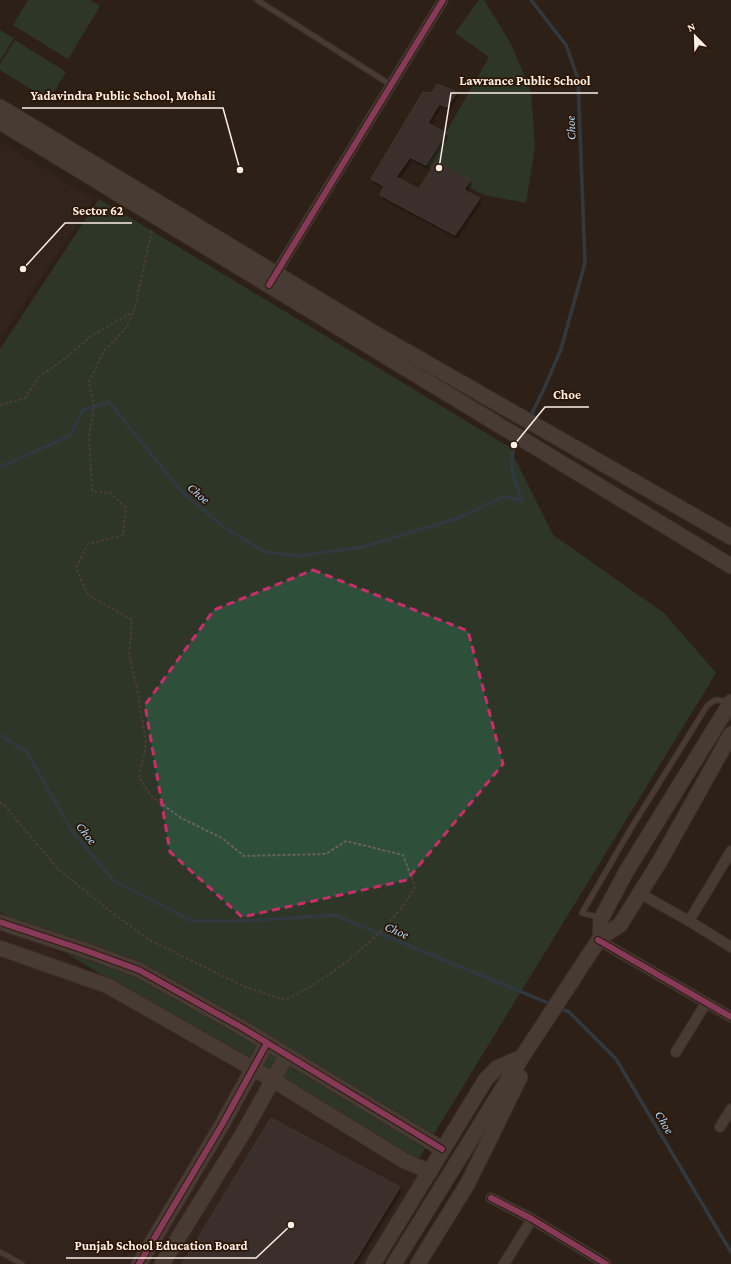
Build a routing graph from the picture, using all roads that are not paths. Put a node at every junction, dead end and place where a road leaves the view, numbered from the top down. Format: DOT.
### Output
graph roads {
  1 [pos="258,0"];
  2 [pos="443,0"];
  3 [pos="391,85"];
  4 [pos="0,107"];
  5 [pos="0,122"];
  6 [pos="272,280"];
  7 [pos="417,366"];
  8 [pos="549,433"];
  9 [pos="540,449"];
  10 [pos="731,537"];
  11 [pos="731,566"];
  12 [pos="731,702"];
  13 [pos="731,734"];
  14 [pos="730,854"];
  15 [pos="639,894"];
  16 [pos="601,918"];
  17 [pos="689,921"];
  18 [pos="0,922"];
  19 [pos="599,939"];
  20 [pos="731,947"];
  21 [pos="0,948"];
  22 [pos="706,1003"];
  23 [pos="731,1017"];
  24 [pos="267,1043"];
  25 [pos="525,1052"];
  26 [pos="676,1052"];
  27 [pos="287,1055"];
  28 [pos="253,1068"];
  29 [pos="273,1080"];
  30 [pos="731,1109"];
  31 [pos="223,1123"];
  32 [pos="720,1127"];
  33 [pos="242,1135"];
  34 [pos="442,1148"];
  35 [pos="430,1172"];
  36 [pos="491,1198"];
  37 [pos="532,1219"];
  38 [pos="149,1247"];
  39 [pos="0,1252"];
  40 [pos="164,1260"];
  41 [pos="22,1264"];
  42 [pos="139,1264"];
  43 [pos="373,1264"];
  44 [pos="394,1264"];
  45 [pos="418,1264"];
  46 [pos="504,1264"];
  47 [pos="606,1264"];
  1 -- 3 [label="lane"];
  2 -- 3 [label="street"];
  3 -- 6 [label="street"];
  4 -- 6 [label="main road"];
  5 -- 6 [label="main road"];
  6 -- 7 [label="main road"];
  7 -- 8 [label="main road"];
  7 -- 9 [label="main road"];
  8 -- 9 [label="main road"];
  8 -- 10 [label="main road"];
  9 -- 11 [label="main road"];
  12 -- 16 [label="main road"];
  12 -- 16 [label="lane"];
  13 -- 15 [label="main road"];
  14 -- 17 [label="street"];
  15 -- 17 [label="street"];
  15 -- 19 [label="main road"];
  16 -- 19 [label="main road"];
  17 -- 20 [label="street"];
  18 -- 24 [label="main road"];
  19 -- 22 [label="street"];
  19 -- 25 [label="main road"];
  21 -- 28 [label="main road"];
  22 -- 23 [label="street"];
  22 -- 26 [label="street"];
  24 -- 27 [label="main road"];
  24 -- 28 [label="main road"];
  25 -- 34 [label="main road"];
  25 -- 44 [label="main road"];
  25 -- 45 [label="main road"];
  27 -- 29 [label="main road"];
  27 -- 34 [label="main road"];
  28 -- 29 [label="main road"];
  28 -- 31 [label="main road"];
  29 -- 33 [label="main road"];
  29 -- 35 [label="main road"];
  30 -- 32 [label="street"];
  31 -- 33 [label="main road"];
  31 -- 38 [label="main road"];
  33 -- 40 [label="main road"];
  34 -- 35 [label="main road"];
  35 -- 43 [label="main road"];
  36 -- 37 [label="street"];
  37 -- 46 [label="street"];
  37 -- 47 [label="street"];
  38 -- 40 [label="main road"];
  38 -- 42 [label="main road"];
  39 -- 41 [label="lane"];
}
